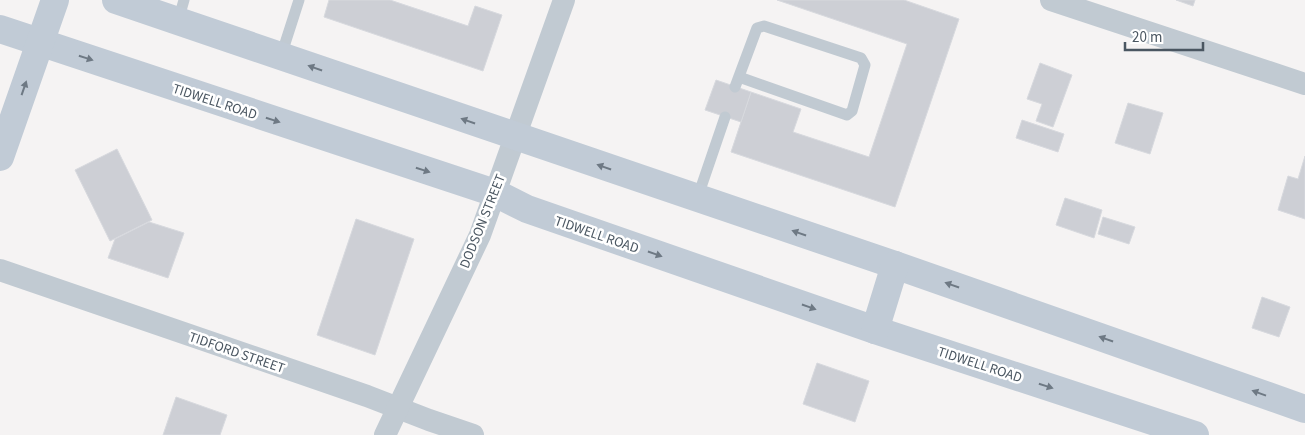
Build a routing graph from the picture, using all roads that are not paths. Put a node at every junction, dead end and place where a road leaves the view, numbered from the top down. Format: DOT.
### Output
graph roads {
  1 [pos="55,0"];
  2 [pos="116,0"];
  3 [pos="299,0"];
  4 [pos="563,0"];
  5 [pos="1051,0"];
  6 [pos="181,10"];
  7 [pos="0,29"];
  8 [pos="40,42"];
  9 [pos="280,56"];
  10 [pos="737,82"];
  11 [pos="1305,84"];
  12 [pos="725,117"];
  13 [pos="514,137"];
  14 [pos="0,157"];
  15 [pos="494,193"];
  16 [pos="696,199"];
  17 [pos="895,265"];
  18 [pos="0,270"];
  19 [pos="875,330"];
  20 [pos="398,408"];
  21 [pos="1305,409"];
  22 [pos="385,435"];
  23 [pos="473,435"];
  24 [pos="1195,435"];
  1 -- 8 [label="main road"];
  2 -- 6 [label="main road"];
  3 -- 9 [label="lane"];
  4 -- 13 [label="street, DODSON STREET"];
  5 -- 11 [label="street"];
  6 -- 9 [label="main road"];
  7 -- 8 [label="main road, TIDWELL ROAD"];
  14 -- 8 [label="main road, one-way"];
  8 -- 15 [label="main road, TIDWELL ROAD, one-way"];
  13 -- 9 [label="main road, one-way"];
  10 -- 10 [label="lane"];
  12 -- 16 [label="lane"];
  13 -- 15 [label="street, DODSON STREET"];
  16 -- 13 [label="main road, one-way"];
  15 -- 19 [label="main road, TIDWELL ROAD, one-way"];
  15 -- 20 [label="street, DODSON STREET"];
  17 -- 16 [label="main road, one-way"];
  17 -- 19 [label="main road"];
  21 -- 17 [label="main road, one-way"];
  18 -- 20 [label="street, TIDFORD STREET"];
  19 -- 24 [label="main road, TIDWELL ROAD, one-way"];
  20 -- 22 [label="street, DODSON STREET"];
  20 -- 23 [label="street, TIDFORD STREET"];
}
